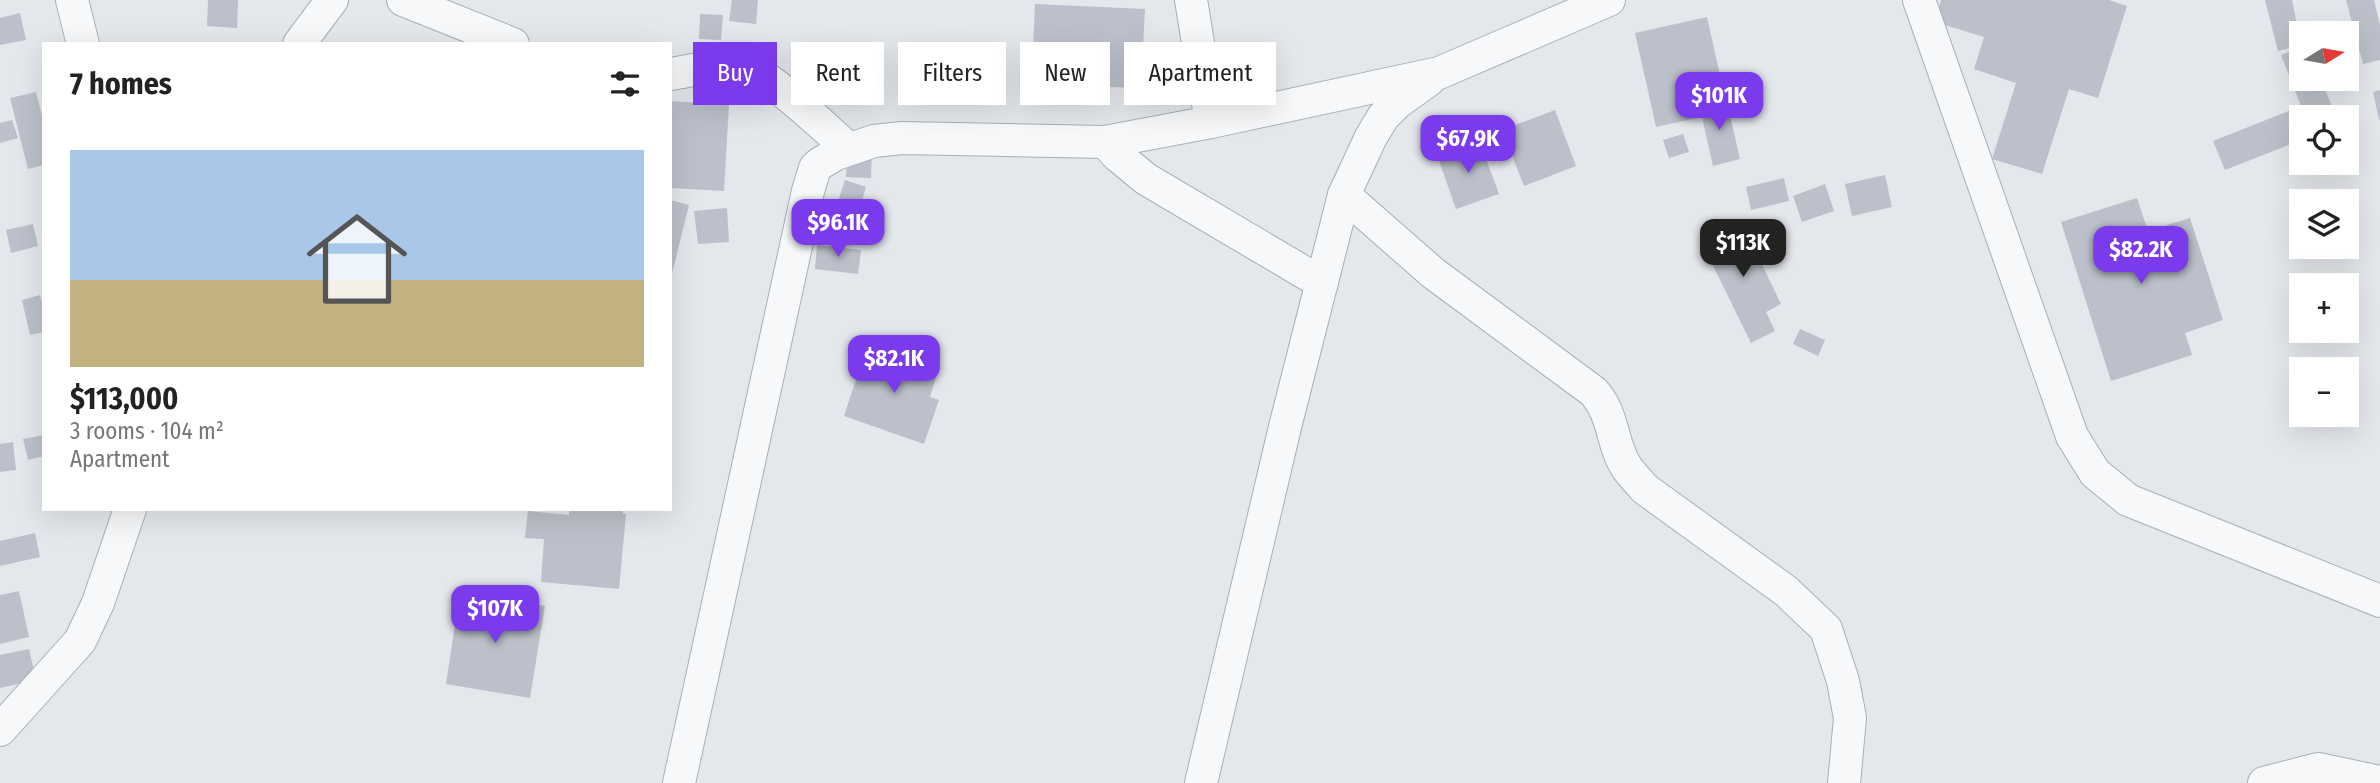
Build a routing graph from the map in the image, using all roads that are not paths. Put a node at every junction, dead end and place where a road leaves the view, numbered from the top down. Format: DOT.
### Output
graph roads {
  1 [pos="72,0"];
  2 [pos="332,0"];
  3 [pos="403,0"];
  4 [pos="1191,0"];
  5 [pos="1607,0"];
  6 [pos="1919,0"];
  7 [pos="82,42"];
  8 [pos="300,42"];
  9 [pos="508,42"];
  10 [pos="1439,73"];
  11 [pos="672,74"];
  12 [pos="1211,122"];
  13 [pos="1105,142"];
  14 [pos="849,149"];
  15 [pos="1344,195"];
  16 [pos="1322,283"];
  17 [pos="129,511"];
  18 [pos="2380,601"];
  19 [pos="0,730"];
  20 [pos="2380,782"];
  21 [pos="679,783"];
  22 [pos="1201,783"];
  23 [pos="1844,783"];
  24 [pos="2264,783"];
  1 -- 7 [label="street"];
  2 -- 8 [label="street"];
  3 -- 9 [label="street"];
  4 -- 12 [label="street"];
  5 -- 10 [label="street"];
  6 -- 18 [label="street"];
  10 -- 12 [label="street"];
  10 -- 15 [label="street"];
  11 -- 14 [label="street"];
  12 -- 13 [label="street"];
  13 -- 14 [label="street"];
  13 -- 16 [label="street"];
  14 -- 21 [label="street"];
  15 -- 16 [label="street"];
  15 -- 23 [label="street"];
  16 -- 22 [label="street"];
  17 -- 19 [label="street"];
  20 -- 24 [label="street"];
}
